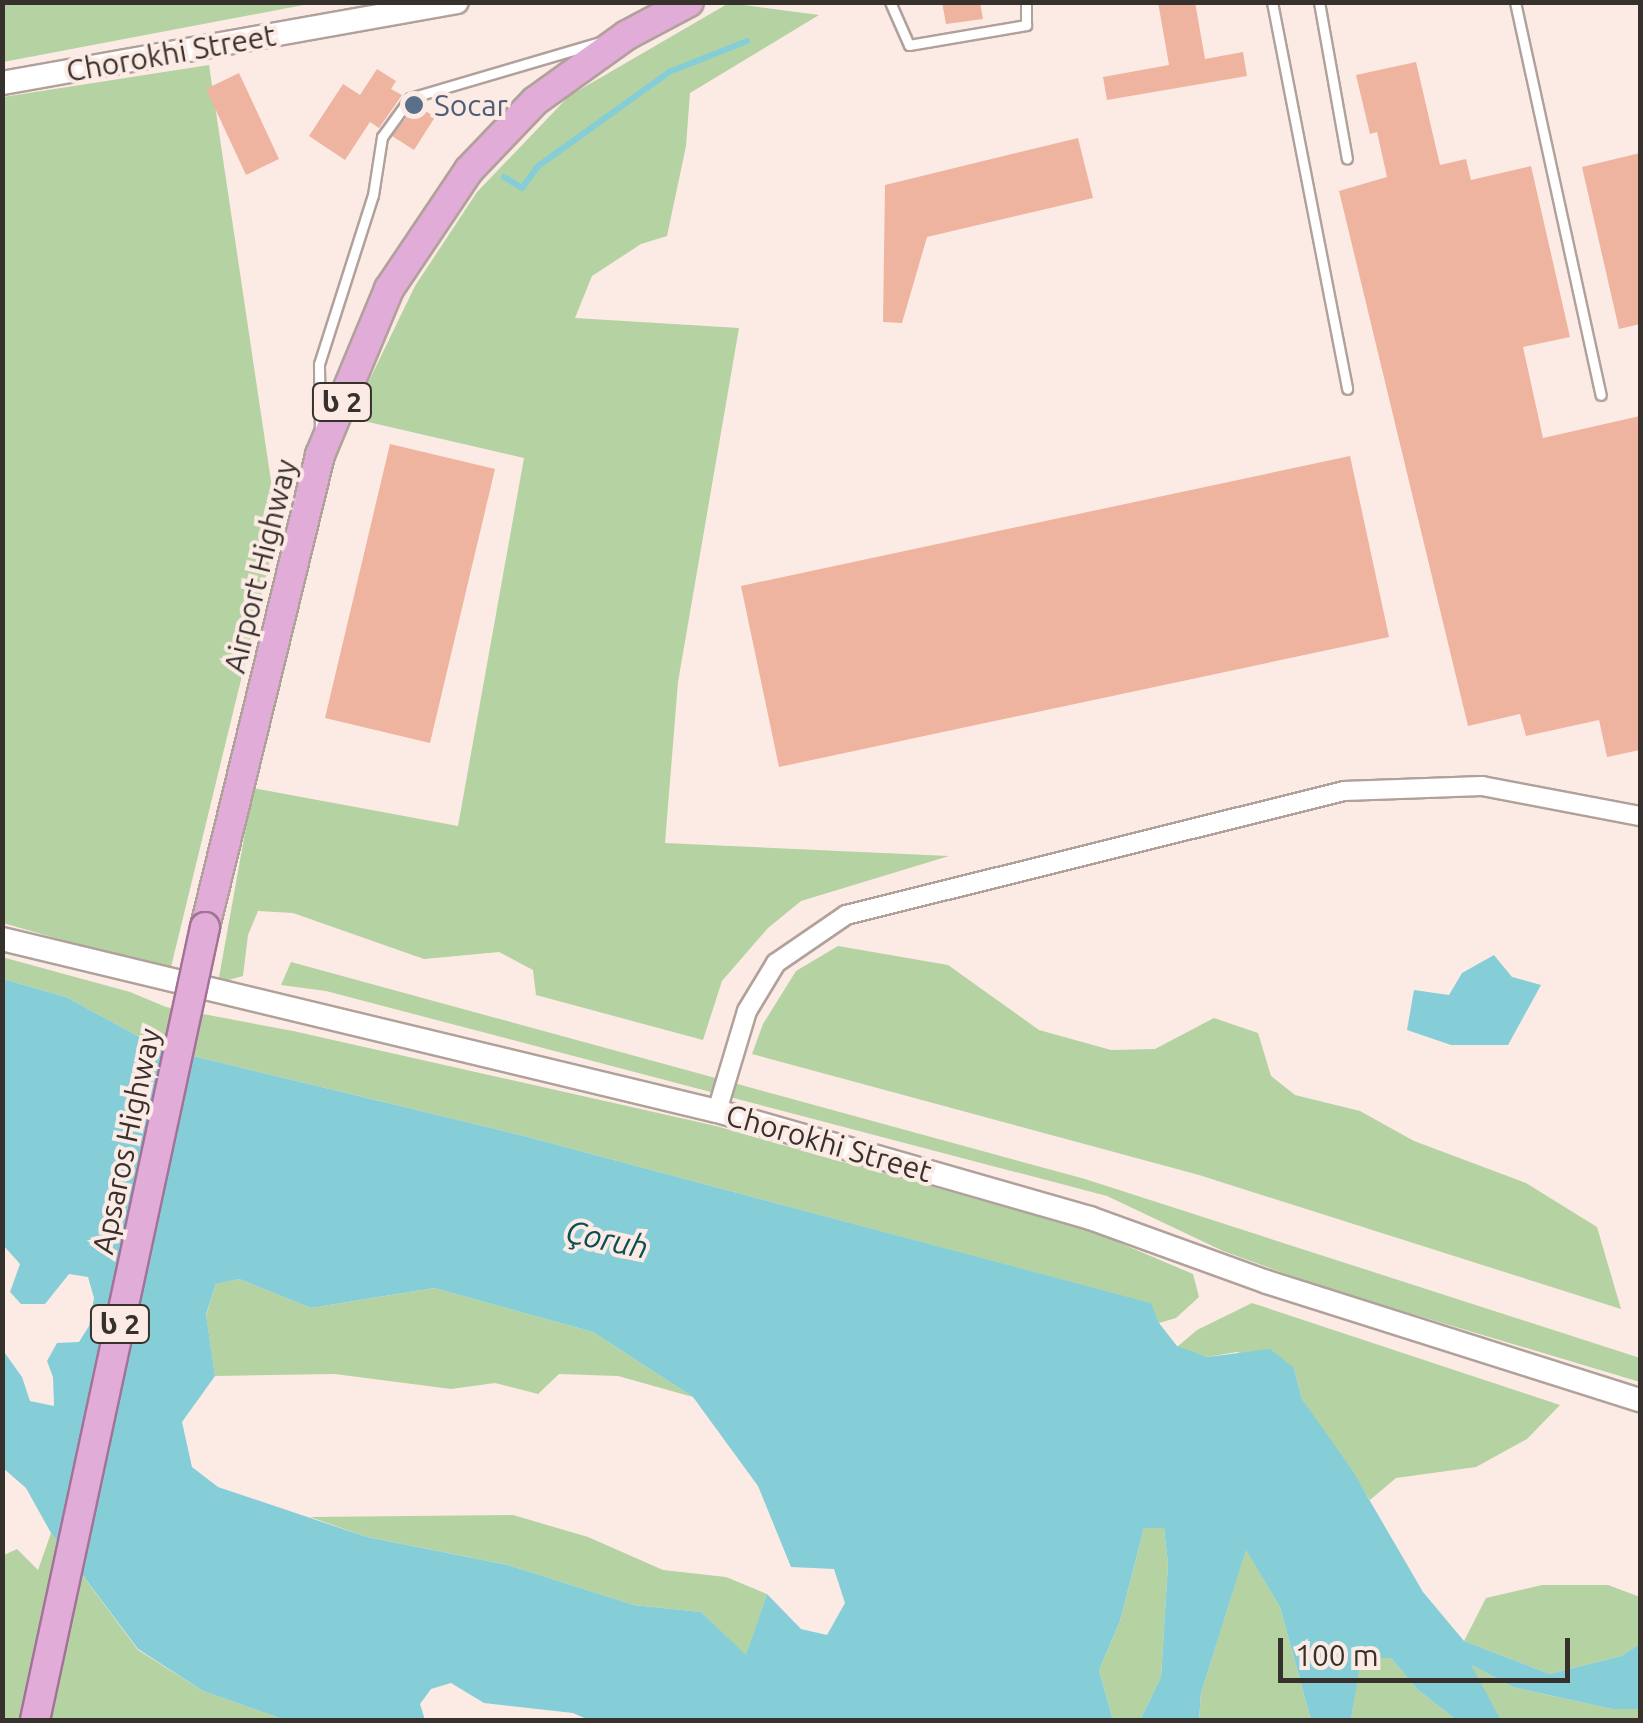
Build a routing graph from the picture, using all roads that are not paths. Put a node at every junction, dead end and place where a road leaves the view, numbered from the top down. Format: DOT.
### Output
graph roads {
  1 [pos="457,2"];
  2 [pos="689,2"];
  3 [pos="890,2"];
  4 [pos="1026,2"];
  5 [pos="1272,2"];
  6 [pos="1319,2"];
  7 [pos="1515,2"];
  8 [pos="627,35"];
  9 [pos="2,83"];
  10 [pos="1346,160"];
  11 [pos="1346,389"];
  12 [pos="1601,395"];
  13 [pos="320,454"];
  14 [pos="1640,816"];
  15 [pos="205,927"];
  16 [pos="2,939"];
  17 [pos="716,1111"];
  18 [pos="1640,1400"];
  19 [pos="35,1720"];
  1 -- 9 [label="street, Chorokhi Street"];
  2 -- 8 [label="highway, Airport Highway / ს 2"];
  3 -- 4 [label="lane"];
  5 -- 11 [label="lane"];
  6 -- 10 [label="lane"];
  7 -- 12 [label="lane"];
  8 -- 13 [label="highway, Airport Highway / ს 2"];
  8 -- 13 [label="lane"];
  13 -- 15 [label="highway, Airport Highway / ს 2"];
  14 -- 17 [label="street"];
  15 -- 19 [label="highway, Apsaros Highway / ს 2, bridge"];
  16 -- 17 [label="street, Chorokhi Street"];
  17 -- 18 [label="street, Chorokhi Street"];
}
